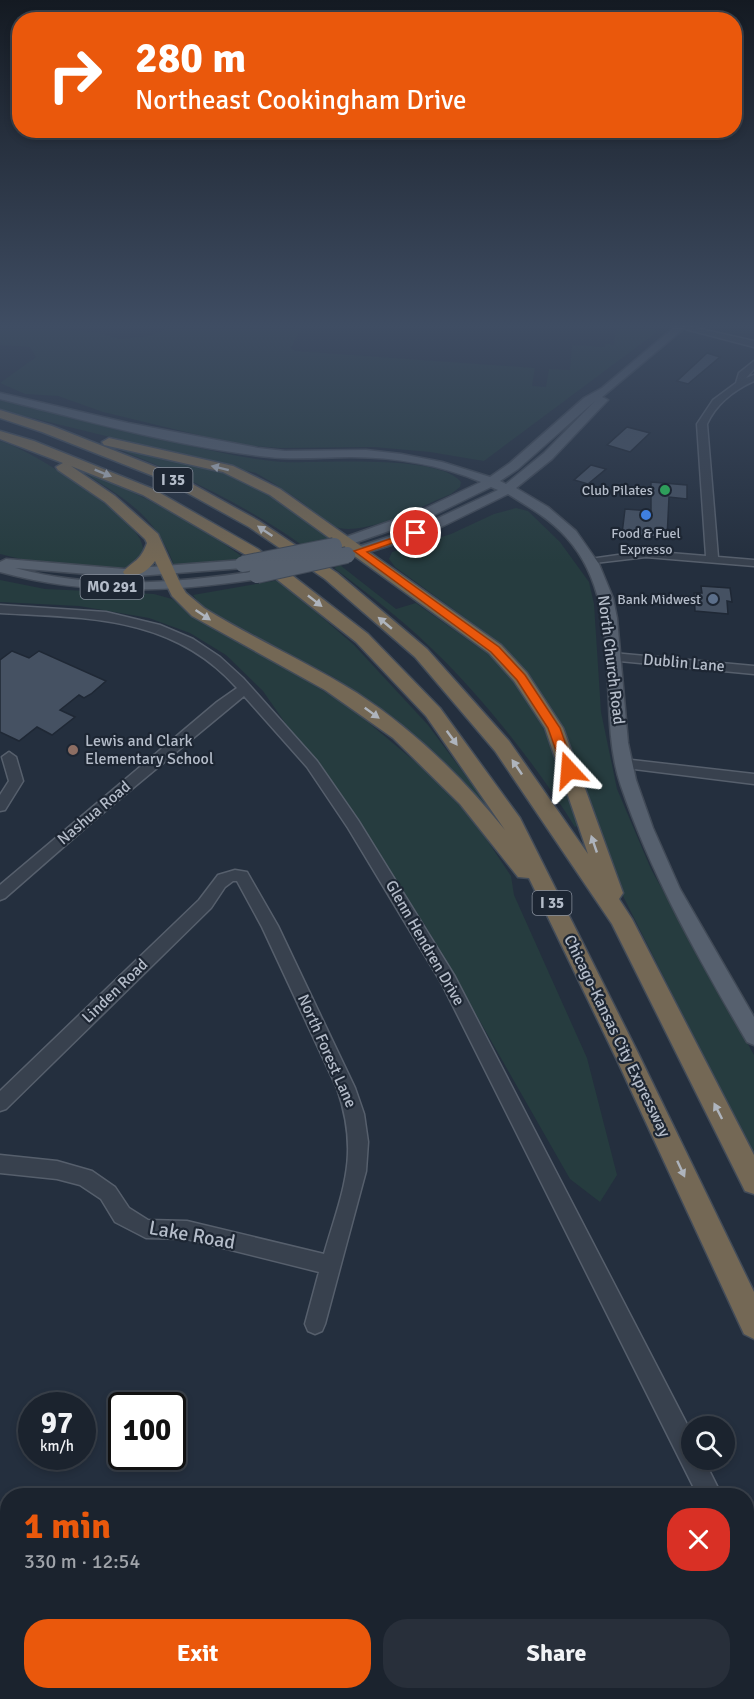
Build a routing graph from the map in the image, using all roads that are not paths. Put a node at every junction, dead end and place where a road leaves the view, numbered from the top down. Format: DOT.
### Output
graph roads {
  1 [pos="35,404"];
  2 [pos="583,404"];
  3 [pos="600,404"];
  4 [pos="717,404"];
  5 [pos="0,414"];
  6 [pos="47,429"];
  7 [pos="0,435"];
  8 [pos="29,444"];
  9 [pos="489,471"];
  10 [pos="508,488"];
  11 [pos="473,509"];
  12 [pos="549,515"];
  13 [pos="155,543"];
  14 [pos="346,549"];
  15 [pos="712,559"];
  16 [pos="590,562"];
  17 [pos="0,563"];
  18 [pos="754,563"];
  19 [pos="0,568"];
  20 [pos="130,572"];
  21 [pos="170,578"];
  22 [pos="0,609"];
  23 [pos="613,657"];
  24 [pos="754,670"];
  25 [pos="245,688"];
  26 [pos="9,757"];
  27 [pos="623,764"];
  28 [pos="754,779"];
  29 [pos="0,806"];
  30 [pos="0,876"];
  31 [pos="225,876"];
  32 [pos="18,879"];
  33 [pos="0,894"];
  34 [pos="556,912"];
  35 [pos="621,919"];
  36 [pos="754,1036"];
  37 [pos="0,1103"];
  38 [pos="0,1164"];
  39 [pos="754,1182"];
  40 [pos="331,1265"];
  41 [pos="315,1323"];
  42 [pos="754,1324"];
  43 [pos="681,1437"];
  44 [pos="698,1470"];
  45 [pos="707,1488"];
  1 -- 9 [label="main road"];
  2 -- 9 [label="main road, MO 291"];
  3 -- 10 [label="main road, MO 291"];
  4 -- 15 [label="street"];
  5 -- 6 [label="highway, I 35"];
  14 -- 6 [label="highway, one-way"];
  35 -- 6 [label="highway, I 35, one-way"];
  7 -- 8 [label="highway, Chicago-Kansas City Expressway / I 35"];
  8 -- 13 [label="highway"];
  8 -- 34 [label="highway, Chicago-Kansas City Expressway / I 35, one-way"];
  9 -- 10 [label="main road, North Church Road"];
  9 -- 14 [label="main road, MO 291"];
  10 -- 11 [label="main road, MO 291"];
  10 -- 12 [label="main road, North Church Road"];
  11 -- 12 [label="main road"];
  11 -- 14 [label="main road, MO 291"];
  12 -- 16 [label="main road, North Church Road"];
  13 -- 20 [label="highway"];
  13 -- 21 [label="highway"];
  14 -- 21 [label="main road, MO 291, bridge"];
  14 -- 21 [label="main road, MO 291, bridge"];
  35 -- 14 [label="highway, one-way"];
  15 -- 16 [label="street"];
  15 -- 18 [label="street"];
  16 -- 23 [label="main road, North Church Road"];
  17 -- 20 [label="main road, MO 291"];
  19 -- 21 [label="main road, MO 291"];
  20 -- 21 [label="main road, MO 291"];
  21 -- 34 [label="highway, one-way"];
  22 -- 25 [label="street, Glenn Hendren Drive"];
  23 -- 24 [label="street, Dublin Lane"];
  23 -- 27 [label="main road, North Church Road"];
  25 -- 32 [label="street, Nashua Road"];
  25 -- 43 [label="street, Glenn Hendren Drive"];
  26 -- 29 [label="street"];
  27 -- 28 [label="street"];
  27 -- 36 [label="main road, North Church Road"];
  30 -- 32 [label="street"];
  31 -- 37 [label="street, Linden Road"];
  31 -- 40 [label="street, North Forest Lane"];
  32 -- 33 [label="street, Nashua Road"];
  34 -- 42 [label="highway, Chicago-Kansas City Expressway / I 35, one-way"];
  39 -- 35 [label="highway, I 35, one-way"];
  38 -- 40 [label="street, Lake Road"];
  40 -- 41 [label="street, North Forest Lane"];
  44 -- 45 [label="street, Glenn Hendren Drive"];
}
